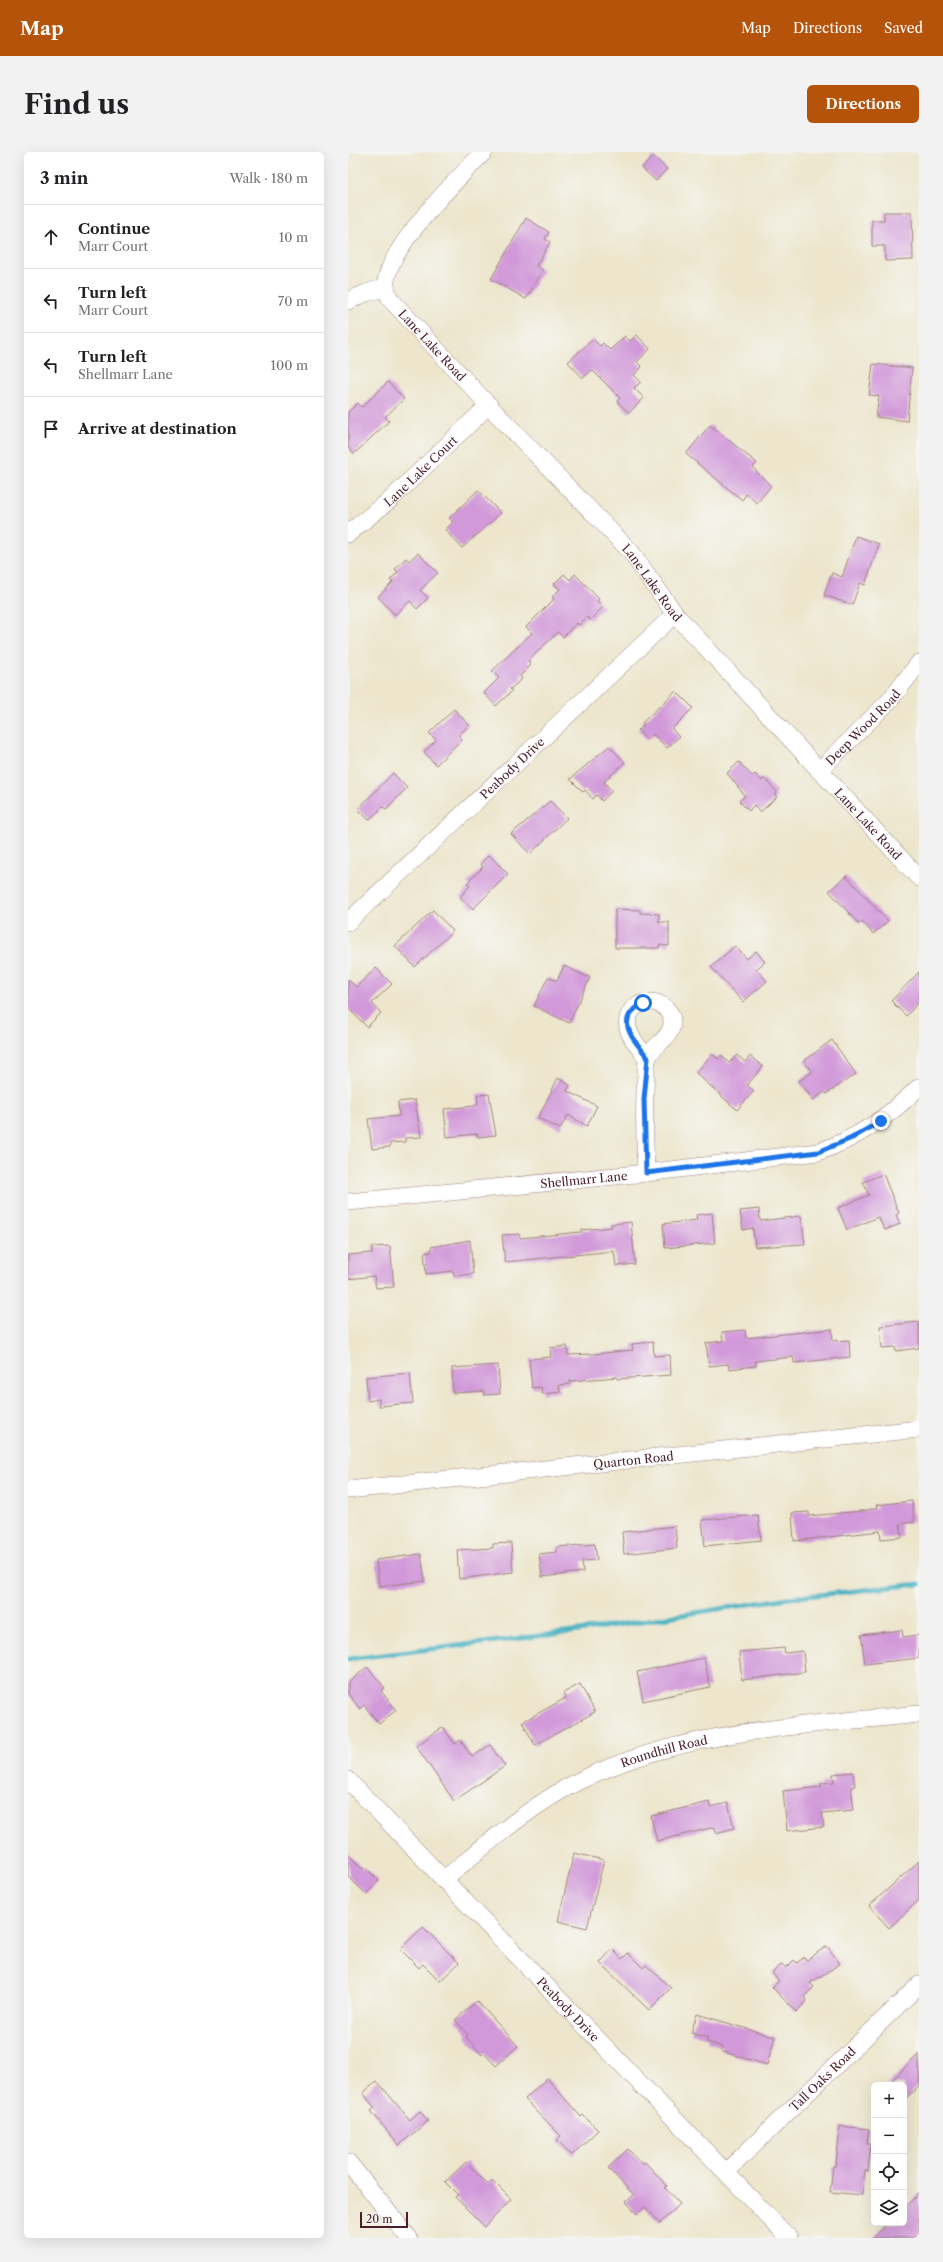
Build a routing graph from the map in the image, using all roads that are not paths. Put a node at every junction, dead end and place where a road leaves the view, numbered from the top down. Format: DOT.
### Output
graph roads {
  1 [pos="484,152"];
  2 [pos="386,287"];
  3 [pos="348,302"];
  4 [pos="489,405"];
  5 [pos="348,534"];
  6 [pos="675,614"];
  7 [pos="919,663"];
  8 [pos="819,771"];
  9 [pos="919,878"];
  10 [pos="348,922"];
  11 [pos="648,1058"];
  12 [pos="919,1087"];
  13 [pos="646,1173"];
  14 [pos="348,1202"];
  15 [pos="919,1429"];
  16 [pos="348,1490"];
  17 [pos="919,1714"];
  18 [pos="348,1780"];
  19 [pos="443,1880"];
  20 [pos="919,1985"];
  21 [pos="348,2162"];
  22 [pos="726,2172"];
  23 [pos="409,2238"];
  24 [pos="789,2238"];
  1 -- 2 [label="street"];
  2 -- 3 [label="street"];
  2 -- 4 [label="street, Lane Lake Road"];
  4 -- 5 [label="street, Lane Lake Court"];
  4 -- 6 [label="street, Lane Lake Road"];
  6 -- 8 [label="street, Lane Lake Road"];
  6 -- 10 [label="street, Peabody Drive"];
  7 -- 8 [label="street, Deep Wood Road"];
  8 -- 9 [label="street, Lane Lake Road"];
  11 -- 13 [label="street"];
  12 -- 13 [label="street, Shellmarr Lane"];
  13 -- 14 [label="street, Shellmarr Lane"];
  15 -- 16 [label="street, Quarton Road"];
  17 -- 19 [label="street, Roundhill Road"];
  18 -- 19 [label="street, Peabody Drive"];
  19 -- 22 [label="street, Peabody Drive"];
  20 -- 22 [label="street, Tall Oaks Road"];
  21 -- 23 [label="street"];
  22 -- 24 [label="street, Peabody Drive"];
}
